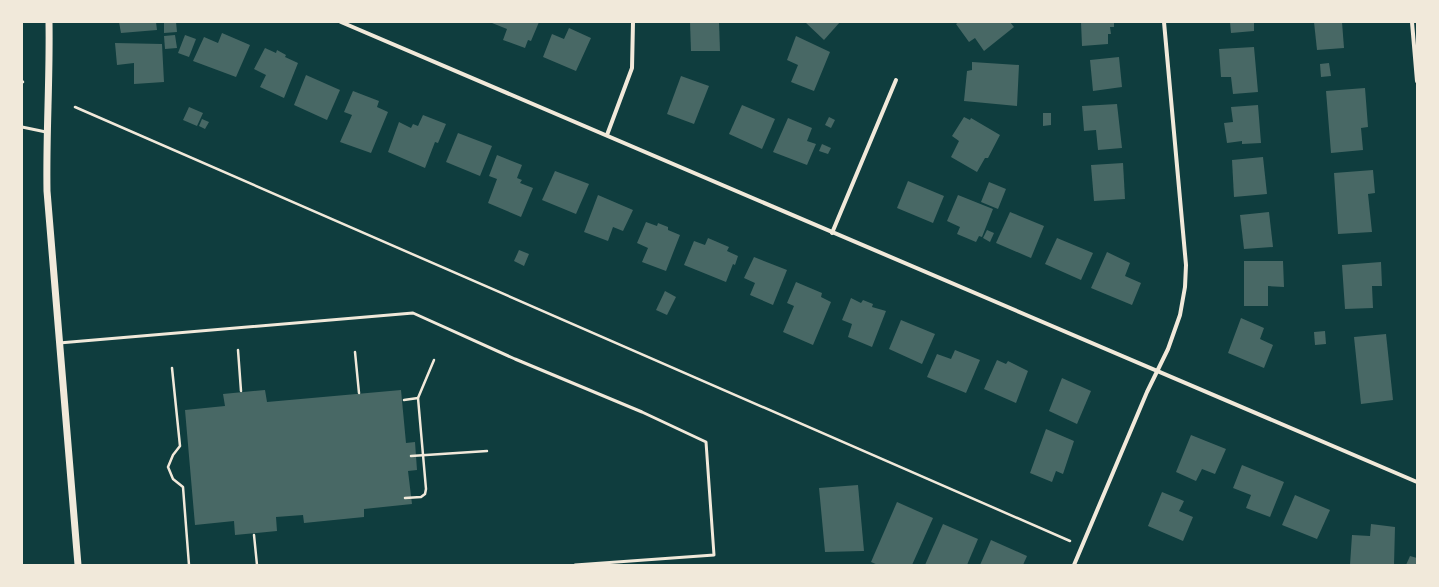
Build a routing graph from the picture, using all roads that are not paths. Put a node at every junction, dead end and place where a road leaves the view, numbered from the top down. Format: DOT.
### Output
graph roads {
  1 [pos="50,22"];
  2 [pos="341,22"];
  3 [pos="633,22"];
  4 [pos="1164,22"];
  5 [pos="1412,22"];
  6 [pos="896,80"];
  7 [pos="1417,81"];
  8 [pos="22,127"];
  9 [pos="46,132"];
  10 [pos="607,135"];
  11 [pos="832,233"];
  12 [pos="59,343"];
  13 [pos="1158,371"];
  14 [pos="1417,482"];
  15 [pos="78,565"];
  16 [pos="575,565"];
  17 [pos="1074,565"];
  1 -- 9 [label="street"];
  2 -- 10 [label="street"];
  3 -- 10 [label="street"];
  4 -- 13 [label="street"];
  5 -- 7 [label="street"];
  6 -- 11 [label="street"];
  8 -- 9 [label="lane"];
  9 -- 12 [label="street"];
  10 -- 11 [label="street"];
  11 -- 13 [label="street"];
  12 -- 15 [label="street"];
  12 -- 16 [label="lane"];
  13 -- 14 [label="street"];
  13 -- 17 [label="street"];
}
